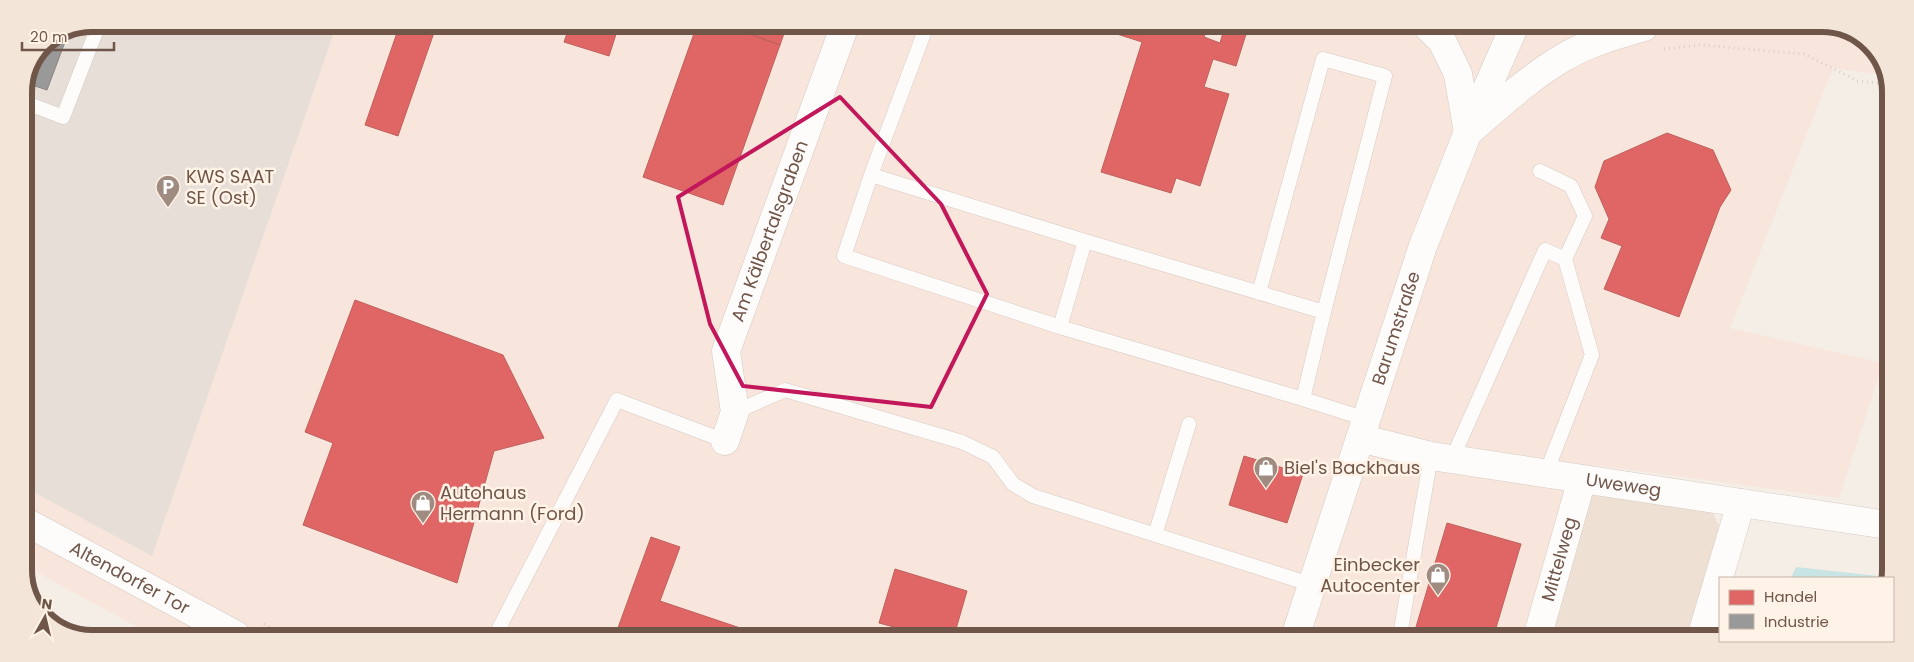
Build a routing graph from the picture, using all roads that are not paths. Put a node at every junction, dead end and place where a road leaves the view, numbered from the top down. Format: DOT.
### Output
graph roads {
  1 [pos="96,32"];
  2 [pos="842,32"];
  3 [pos="925,32"];
  4 [pos="1433,32"];
  5 [pos="1512,32"];
  6 [pos="1627,32"];
  7 [pos="32,105"];
  8 [pos="1468,132"];
  9 [pos="1540,171"];
  10 [pos="872,175"];
  11 [pos="1085,241"];
  12 [pos="1565,259"];
  13 [pos="1260,293"];
  14 [pos="1324,312"];
  15 [pos="1060,327"];
  16 [pos="1303,398"];
  17 [pos="735,412"];
  18 [pos="1189,424"];
  19 [pos="1363,429"];
  20 [pos="725,441"];
  21 [pos="1441,458"];
  22 [pos="1546,473"];
  23 [pos="1582,479"];
  24 [pos="1741,503"];
  25 [pos="1882,524"];
  26 [pos="33,526"];
  27 [pos="1155,535"];
  28 [pos="1719,577"];
  29 [pos="1719,577"];
  30 [pos="1312,585"];
  31 [pos="227,630"];
  32 [pos="498,630"];
  33 [pos="1297,630"];
  34 [pos="1401,630"];
  35 [pos="1539,630"];
  36 [pos="1703,630"];
  1 -- 7 [label="lane"];
  2 -- 17 [label="street, Am Kälbertalsgraben"];
  3 -- 10 [label="lane"];
  4 -- 8 [label="street"];
  5 -- 8 [label="street, Barumstraße"];
  6 -- 8 [label="street"];
  8 -- 19 [label="street, Barumstraße"];
  9 -- 12 [label="lane"];
  10 -- 11 [label="lane"];
  10 -- 15 [label="lane"];
  11 -- 13 [label="lane"];
  11 -- 15 [label="lane"];
  12 -- 21 [label="lane"];
  12 -- 22 [label="lane"];
  13 -- 14 [label="lane"];
  13 -- 14 [label="lane"];
  14 -- 16 [label="lane"];
  15 -- 16 [label="lane"];
  16 -- 19 [label="lane"];
  17 -- 20 [label="street, Am Kälbertalsgraben"];
  17 -- 27 [label="lane"];
  18 -- 27 [label="lane"];
  19 -- 21 [label="street, Uweweg"];
  19 -- 30 [label="street, Barumstraße"];
  20 -- 32 [label="lane"];
  21 -- 22 [label="street, Uweweg"];
  21 -- 34 [label="lane"];
  22 -- 23 [label="street, Uweweg"];
  23 -- 24 [label="street, Uweweg"];
  23 -- 35 [label="street, Mittelweg"];
  24 -- 25 [label="street, Uweweg"];
  24 -- 28 [label="street"];
  26 -- 31 [label="street, Altendorfer Tor"];
  27 -- 30 [label="lane"];
  29 -- 36 [label="street"];
  30 -- 33 [label="street, Barumstraße"];
}
